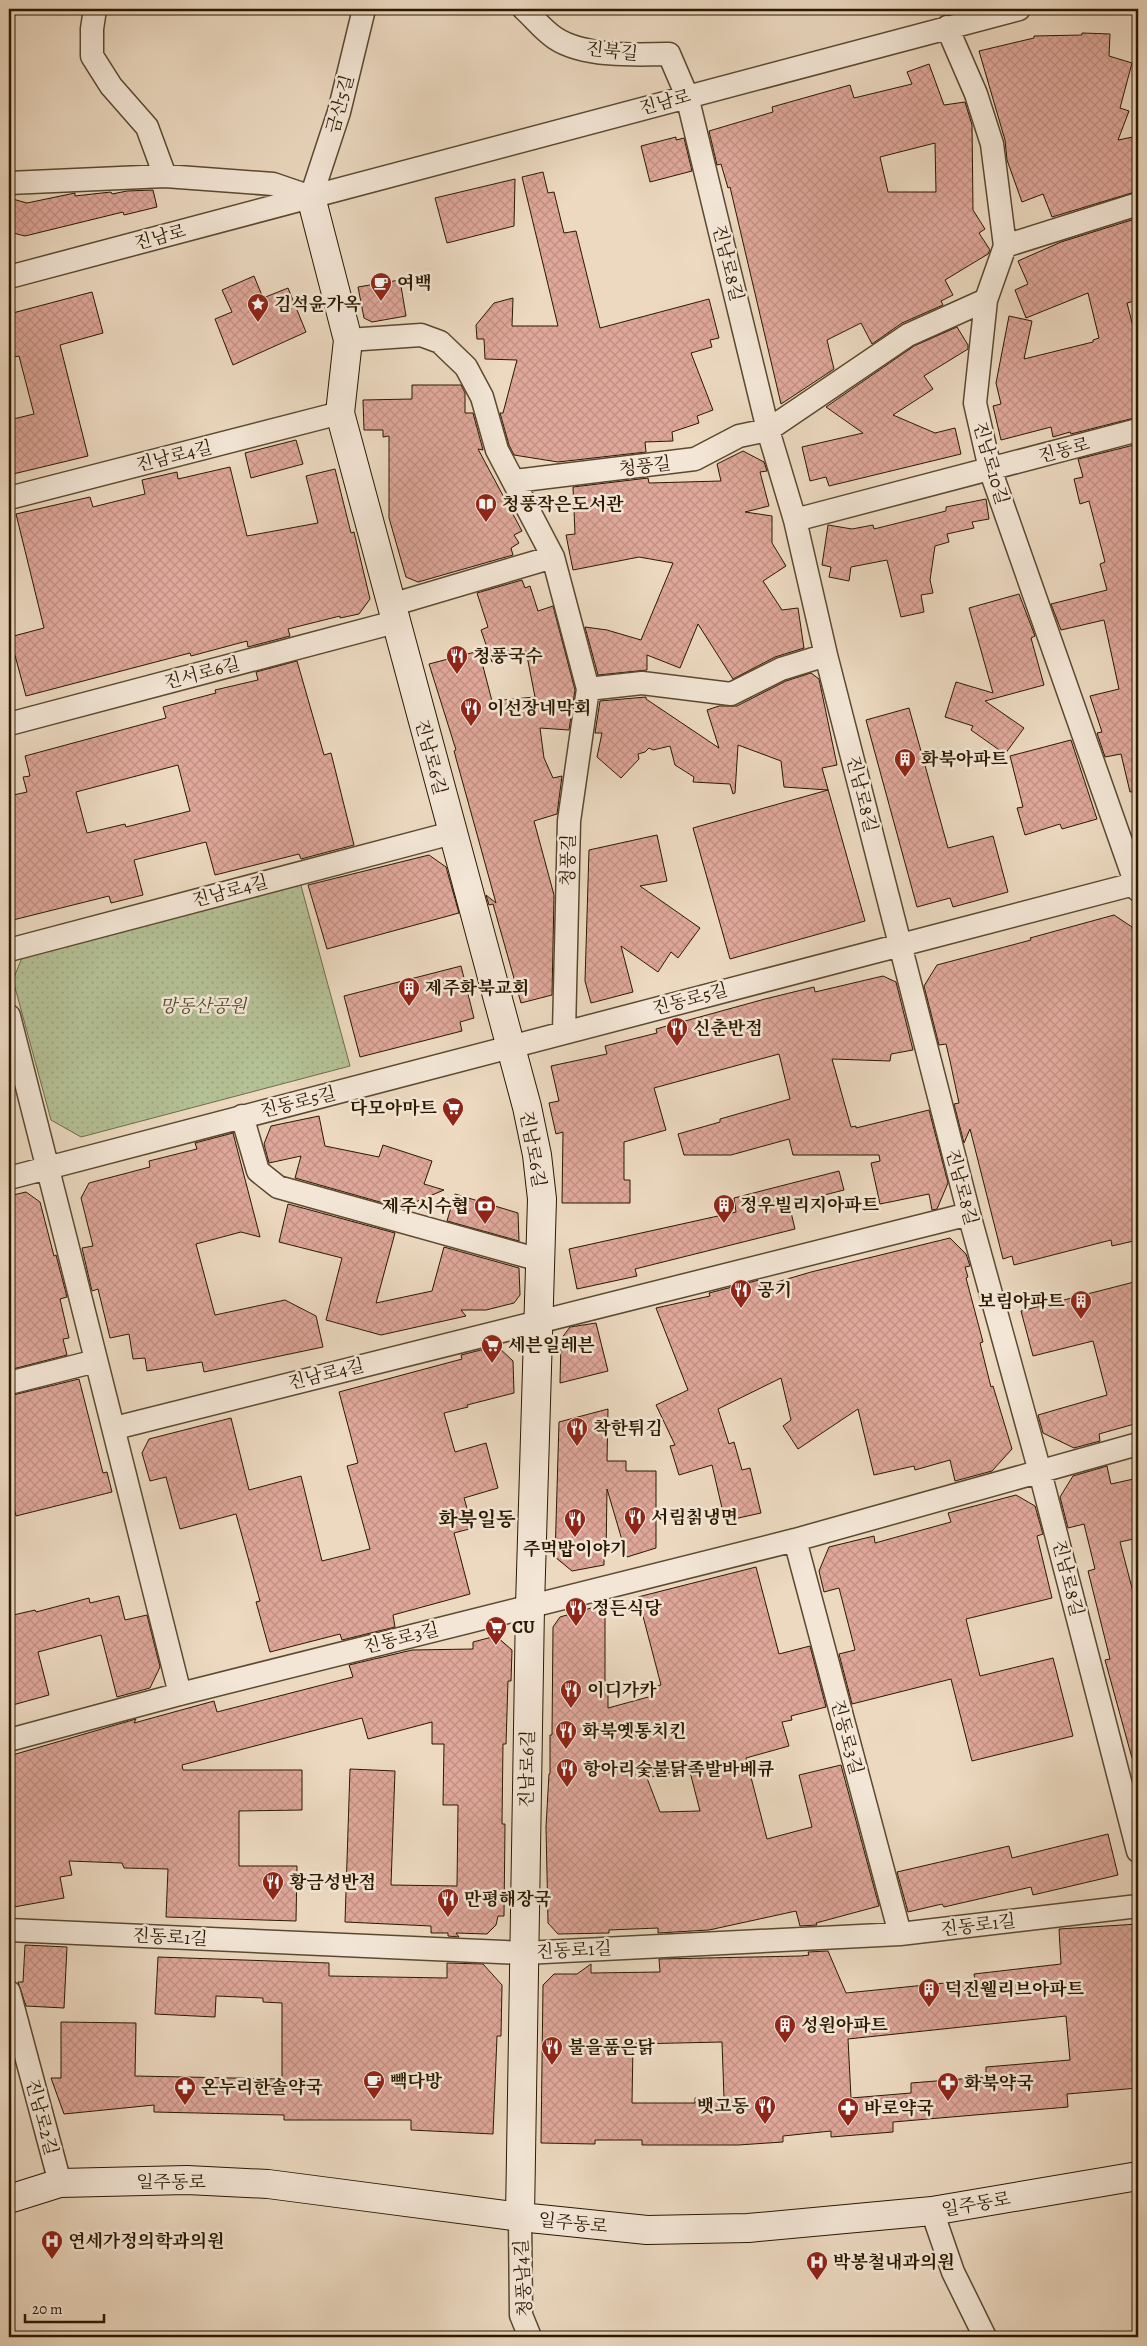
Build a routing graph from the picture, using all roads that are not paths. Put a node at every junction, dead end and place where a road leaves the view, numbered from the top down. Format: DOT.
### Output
graph roads {
  1 [pos="95,9"];
  2 [pos="364,9"];
  3 [pos="524,9"];
  4 [pos="1019,9"];
  5 [pos="947,27"];
  6 [pos="687,96"];
  7 [pos="165,176"];
  8 [pos="9,183"];
  9 [pos="311,197"];
  10 [pos="1138,204"];
  11 [pos="1006,246"];
  12 [pos="9,277"];
  13 [pos="986,300"];
  14 [pos="348,340"];
  15 [pos="340,413"];
  16 [pos="768,430"];
  17 [pos="1138,430"];
  18 [pos="990,469"];
  19 [pos="515,481"];
  20 [pos="9,498"];
  21 [pos="795,520"];
  22 [pos="553,557"];
  23 [pos="393,614"];
  24 [pos="826,655"];
  25 [pos="588,690"];
  26 [pos="9,724"];
  27 [pos="452,833"];
  28 [pos="1138,886"];
  29 [pos="900,944"];
  30 [pos="9,950"];
  31 [pos="9,1016"];
  32 [pos="564,1032"];
  33 [pos="511,1047"];
  34 [pos="242,1116"];
  35 [pos="47,1168"];
  36 [pos="9,1178"];
  37 [pos="969,1214"];
  38 [pos="540,1260"];
  39 [pos="538,1320"];
  40 [pos="96,1361"];
  41 [pos="9,1383"];
  42 [pos="115,1428"];
  43 [pos="1138,1444"];
  44 [pos="1040,1472"];
  45 [pos="795,1540"];
  46 [pos="530,1606"];
  47 [pos="180,1694"];
  48 [pos="9,1740"];
  49 [pos="1138,1851"];
  50 [pos="1138,1906"];
  51 [pos="9,1930"];
  52 [pos="900,1934"];
  53 [pos="524,1953"];
  54 [pos="9,1992"];
  55 [pos="1138,2176"];
  56 [pos="60,2183"];
  57 [pos="9,2199"];
  58 [pos="932,2211"];
  59 [pos="520,2217"];
  60 [pos="530,2337"];
  61 [pos="985,2337"];
  1 -- 7 [label="street"];
  2 -- 9 [label="street, 금산5길"];
  3 -- 6 [label="street, 진북길"];
  4 -- 5 [label="street, 진남로"];
  5 -- 6 [label="street, 진남로"];
  5 -- 11 [label="street, 진남로10길"];
  6 -- 9 [label="street, 진남로"];
  6 -- 16 [label="street, 진남로8길"];
  7 -- 8 [label="street"];
  7 -- 9 [label="street"];
  9 -- 12 [label="street, 진남로"];
  9 -- 14 [label="street, 진남로6길"];
  10 -- 11 [label="street"];
  11 -- 13 [label="street, 진남로10길"];
  13 -- 16 [label="street"];
  13 -- 18 [label="street, 진남로10길"];
  14 -- 15 [label="street, 진남로6길"];
  14 -- 19 [label="street, 청풍길"];
  15 -- 20 [label="street, 진남로4길"];
  15 -- 23 [label="street, 진남로6길"];
  16 -- 19 [label="street, 청풍길"];
  16 -- 21 [label="street, 진남로8길"];
  17 -- 18 [label="street, 진동로"];
  18 -- 21 [label="street"];
  18 -- 28 [label="street, 진남로10길"];
  19 -- 22 [label="street, 청풍길"];
  21 -- 24 [label="street, 진남로8길"];
  22 -- 23 [label="street, 진서로6길"];
  22 -- 25 [label="street, 청풍길"];
  23 -- 26 [label="street, 진서로6길"];
  23 -- 27 [label="street, 진남로6길"];
  24 -- 25 [label="street"];
  24 -- 29 [label="street, 진남로8길"];
  25 -- 32 [label="street, 청풍길"];
  27 -- 30 [label="street, 진남로4길"];
  27 -- 33 [label="street, 진남로6길"];
  28 -- 29 [label="street, 진동로5길"];
  29 -- 32 [label="street, 진동로5길"];
  29 -- 37 [label="street, 진남로8길"];
  31 -- 35 [label="street"];
  32 -- 33 [label="street, 진동로5길"];
  33 -- 34 [label="street, 진동로5길"];
  33 -- 38 [label="street, 진남로6길"];
  34 -- 35 [label="street, 진동로5길"];
  34 -- 38 [label="street, 진동로5길"];
  35 -- 36 [label="street, 진동로5길"];
  35 -- 40 [label="street"];
  37 -- 39 [label="street"];
  37 -- 44 [label="street, 진남로8길"];
  38 -- 39 [label="street, 진남로6길"];
  39 -- 42 [label="street, 진남로4길"];
  39 -- 46 [label="street, 진남로6길"];
  40 -- 41 [label="street"];
  40 -- 42 [label="street"];
  42 -- 47 [label="street"];
  43 -- 44 [label="street, 진동로3길"];
  44 -- 45 [label="street, 진동로3길"];
  44 -- 49 [label="street, 진남로8길"];
  45 -- 46 [label="street, 진동로3길"];
  45 -- 52 [label="street, 진동로3길"];
  46 -- 47 [label="street, 진동로3길"];
  46 -- 53 [label="street, 진남로6길"];
  47 -- 48 [label="street, 진동로3길"];
  50 -- 52 [label="street, 진동로1길"];
  51 -- 53 [label="street, 진동로1길"];
  52 -- 53 [label="street, 진동로1길"];
  53 -- 59 [label="street, 진남로6길"];
  54 -- 56 [label="street, 진남로2길"];
  55 -- 58 [label="street, 일주동로"];
  56 -- 57 [label="street, 일주동로"];
  56 -- 59 [label="street, 일주동로"];
  58 -- 59 [label="street, 일주동로"];
  58 -- 61 [label="street"];
  59 -- 60 [label="street, 청풍남4길"];
}
